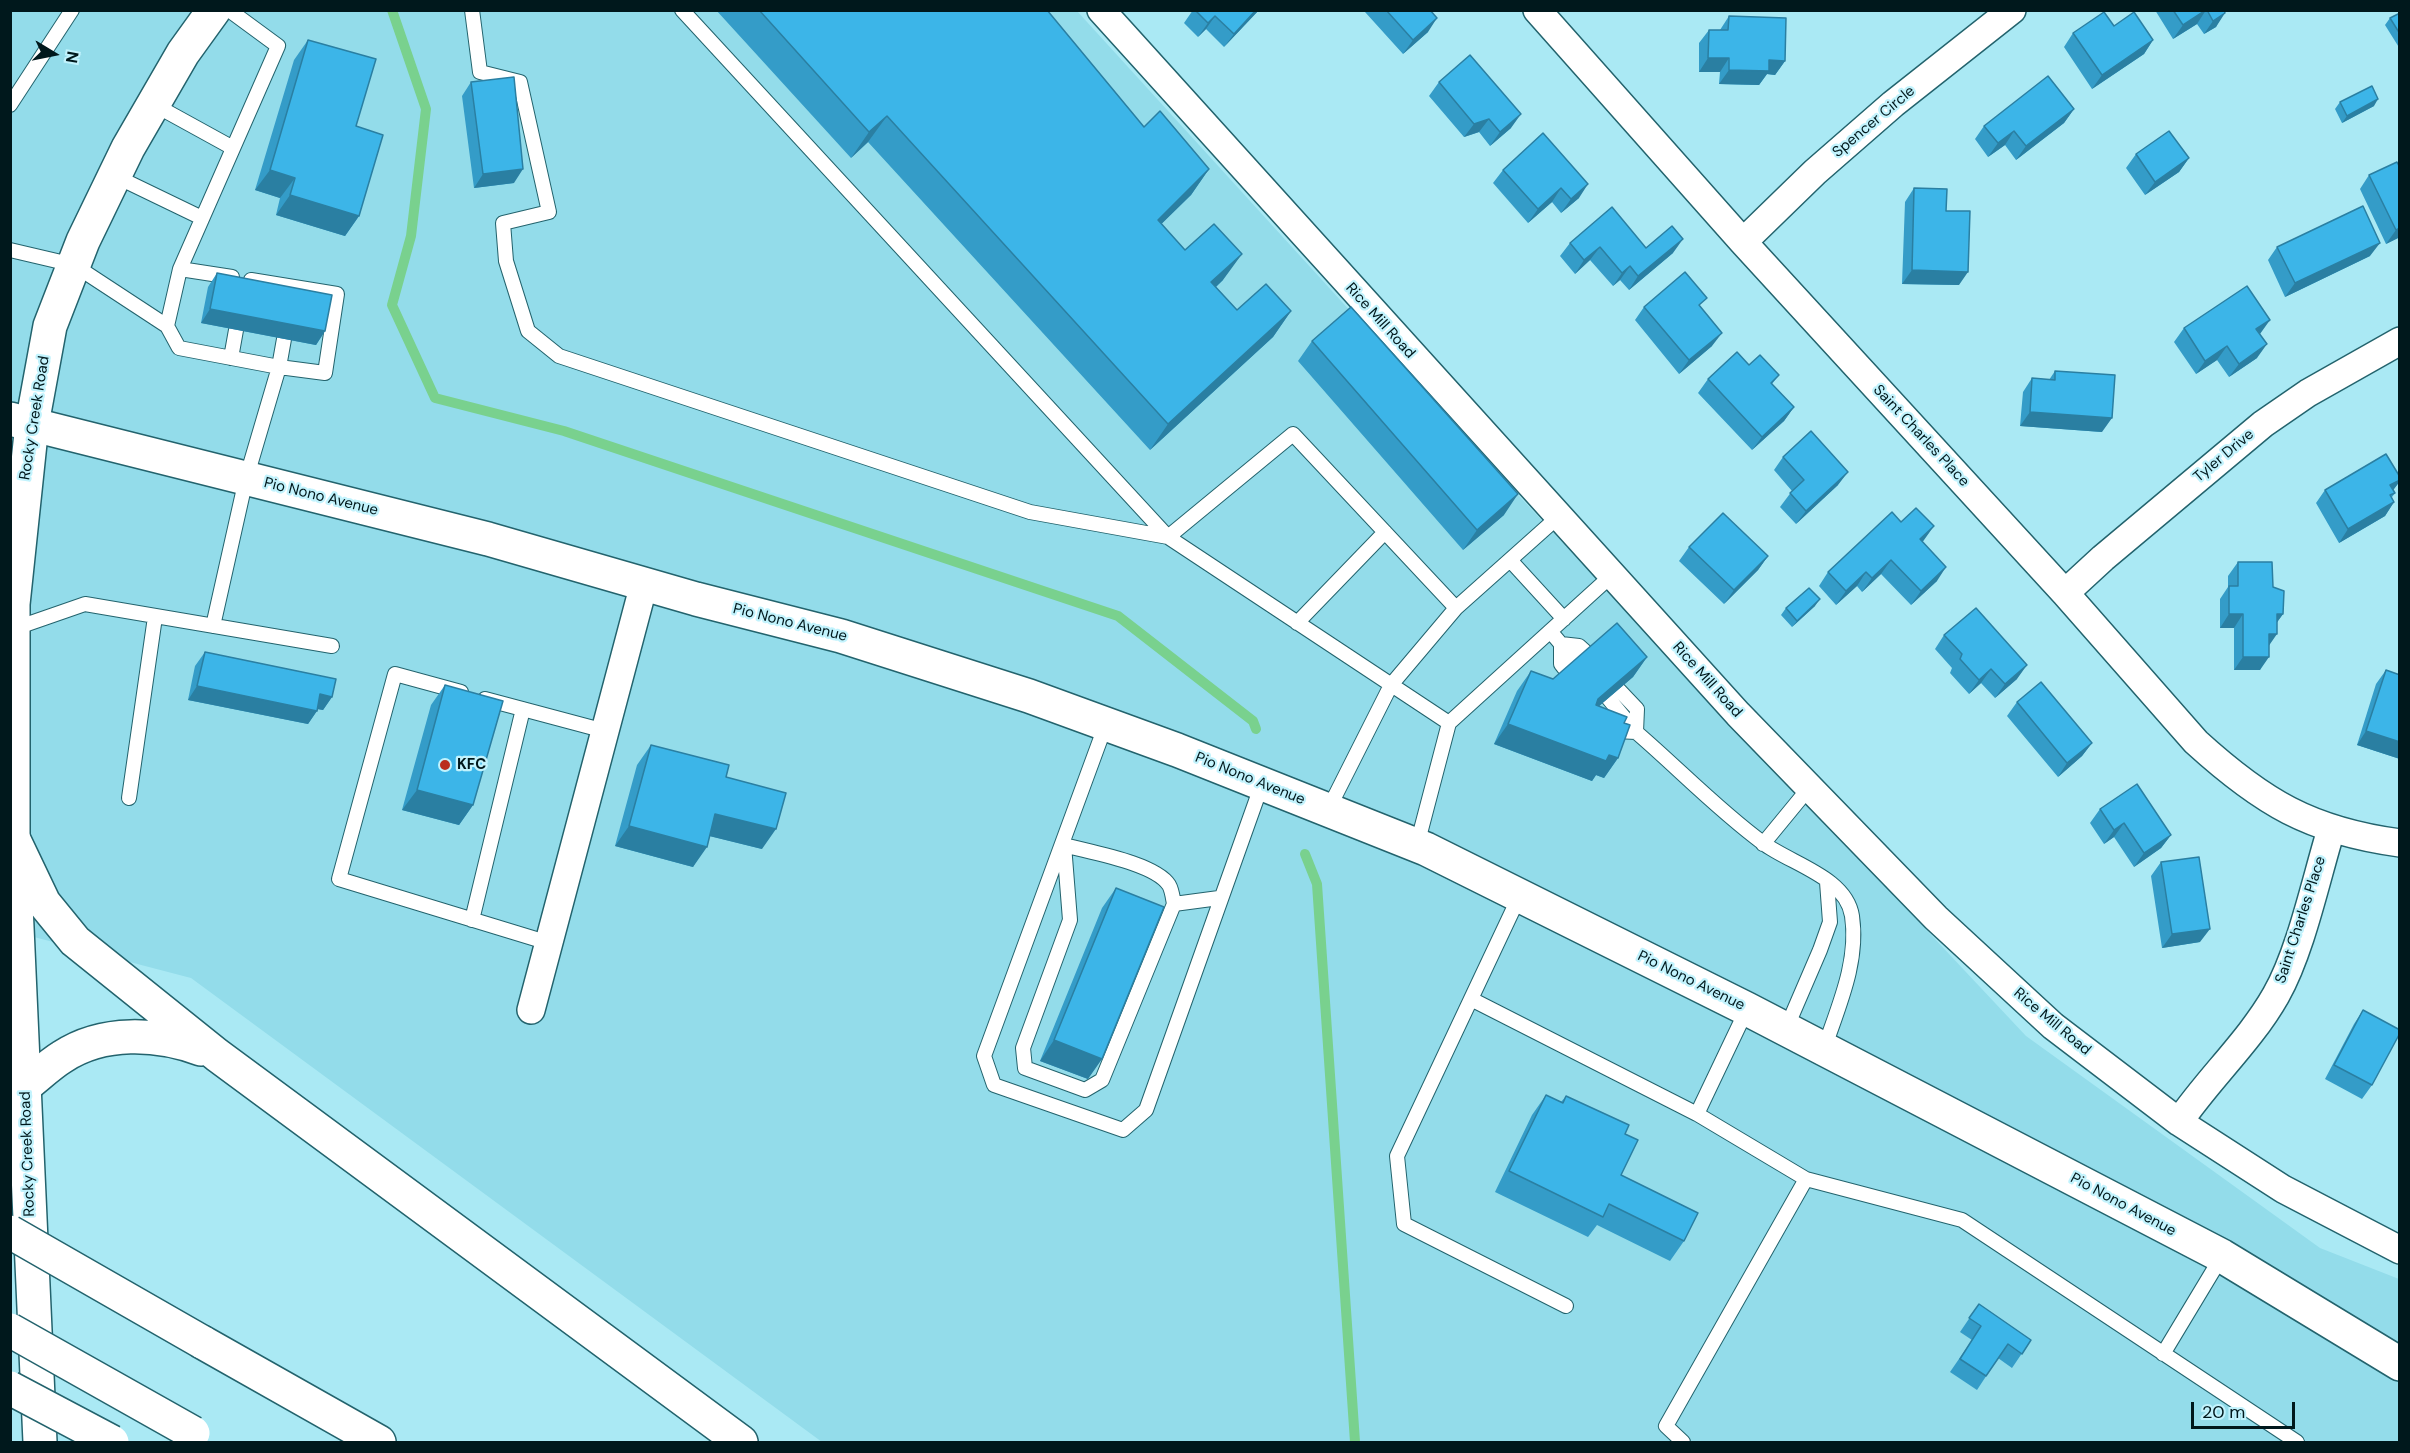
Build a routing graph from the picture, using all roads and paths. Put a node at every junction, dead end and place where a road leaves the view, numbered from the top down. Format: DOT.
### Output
graph roads {
  1 [pos="72,10"];
  2 [pos="214,10"];
  3 [pos="229,10"];
  4 [pos="472,10"];
  5 [pos="682,10"];
  6 [pos="1101,10"];
  7 [pos="1537,10"];
  8 [pos="2012,10"];
  9 [pos="153,104"];
  10 [pos="10,105"];
  11 [pos="233,148"];
  12 [pos="114,176"];
  13 [pos="202,218"];
  14 [pos="1743,242"];
  15 [pos="10,250"];
  16 [pos="74,265"];
  17 [pos="180,269"];
  18 [pos="247,280"];
  19 [pos="292,287"];
  20 [pos="243,294"];
  21 [pos="290,303"];
  22 [pos="167,326"];
  23 [pos="236,330"];
  24 [pos="284,339"];
  25 [pos="2400,341"];
  26 [pos="231,358"];
  27 [pos="279,367"];
  28 [pos="21,421"];
  29 [pos="246,478"];
  30 [pos="1558,517"];
  31 [pos="1385,532"];
  32 [pos="1168,537"];
  33 [pos="1510,560"];
  34 [pos="13,573"];
  35 [pos="1612,575"];
  36 [pos="644,584"];
  37 [pos="2065,593"];
  38 [pos="1456,608"];
  39 [pos="155,617"];
  40 [pos="1564,619"];
  41 [pos="1297,623"];
  42 [pos="213,626"];
  43 [pos="13,628"];
  44 [pos="1550,631"];
  45 [pos="332,646"];
  46 [pos="1579,664"];
  47 [pos="1391,685"];
  48 [pos="1613,694"];
  49 [pos="523,709"];
  50 [pos="1604,716"];
  51 [pos="1449,723"];
  52 [pos="1107,724"];
  53 [pos="605,732"];
  54 [pos="1636,732"];
  55 [pos="1262,784"];
  56 [pos="1809,788"];
  57 [pos="129,798"];
  58 [pos="1328,810"];
  59 [pos="2331,830"];
  60 [pos="13,838"];
  61 [pos="2400,843"];
  62 [pos="1763,844"];
  63 [pos="1064,845"];
  64 [pos="1417,845"];
  65 [pos="1827,882"];
  66 [pos="1519,897"];
  67 [pos="1220,898"];
  68 [pos="1174,904"];
  69 [pos="472,920"];
  70 [pos="549,943"];
  71 [pos="1471,999"];
  72 [pos="1747,1009"];
  73 [pos="531,1010"];
  74 [pos="1786,1029"];
  75 [pos="1824,1049"];
  76 [pos="217,1055"];
  77 [pos="25,1086"];
  78 [pos="1697,1114"];
  79 [pos="2179,1122"];
  80 [pos="1806,1179"];
  81 [pos="10,1232"];
  82 [pos="2400,1250"];
  83 [pos="2222,1256"];
  84 [pos="1566,1306"];
  85 [pos="10,1330"];
  86 [pos="2163,1354"];
  87 [pos="2400,1364"];
  88 [pos="10,1388"];
  89 [pos="202,1438"];
  90 [pos="40,1443"];
  91 [pos="112,1443"];
  92 [pos="379,1443"];
  93 [pos="741,1443"];
  94 [pos="1683,1443"];
  95 [pos="2297,1443"];
  1 -- 10 [label="lane"];
  2 -- 9 [label="main road, Rocky Creek Road"];
  3 -- 11 [label="lane"];
  4 -- 32 [label="lane"];
  5 -- 32 [label="lane"];
  6 -- 30 [label="street, Rice Mill Road"];
  7 -- 14 [label="street, Saint Charles Place"];
  8 -- 14 [label="street, Spencer Circle"];
  9 -- 11 [label="lane"];
  9 -- 12 [label="main road, Rocky Creek Road"];
  11 -- 13 [label="lane"];
  12 -- 13 [label="lane"];
  12 -- 16 [label="main road, Rocky Creek Road"];
  13 -- 17 [label="lane"];
  14 -- 37 [label="street, Saint Charles Place"];
  15 -- 16 [label="lane"];
  16 -- 22 [label="lane"];
  16 -- 28 [label="main road, Rocky Creek Road"];
  17 -- 18 [label="lane"];
  17 -- 22 [label="lane"];
  18 -- 19 [label="lane"];
  18 -- 20 [label="lane"];
  19 -- 21 [label="lane"];
  19 -- 27 [label="lane"];
  22 -- 26 [label="lane"];
  23 -- 26 [label="lane"];
  24 -- 27 [label="lane"];
  25 -- 37 [label="street, Tyler Drive"];
  26 -- 27 [label="lane"];
  27 -- 29 [label="lane"];
  28 -- 29 [label="main road, Pio Nono Avenue"];
  28 -- 34 [label="main road, Rocky Creek Road"];
  29 -- 36 [label="main road, Pio Nono Avenue"];
  29 -- 42 [label="lane"];
  30 -- 33 [label="lane"];
  30 -- 35 [label="street, Rice Mill Road"];
  31 -- 32 [label="lane"];
  31 -- 38 [label="lane"];
  31 -- 41 [label="lane"];
  32 -- 41 [label="lane"];
  33 -- 38 [label="lane"];
  33 -- 40 [label="lane"];
  34 -- 43 [label="main road, Rocky Creek Road"];
  35 -- 40 [label="lane"];
  35 -- 56 [label="street, Rice Mill Road"];
  36 -- 52 [label="main road, Pio Nono Avenue"];
  36 -- 53 [label="street"];
  37 -- 59 [label="street, Saint Charles Place"];
  38 -- 47 [label="lane"];
  39 -- 42 [label="lane"];
  39 -- 43 [label="lane"];
  39 -- 57 [label="lane"];
  40 -- 44 [label="lane"];
  41 -- 47 [label="lane"];
  42 -- 45 [label="lane"];
  43 -- 60 [label="main road, Rocky Creek Road"];
  44 -- 46 [label="lane"];
  44 -- 51 [label="lane"];
  47 -- 51 [label="lane"];
  47 -- 58 [label="lane"];
  48 -- 54 [label="lane"];
  49 -- 53 [label="lane"];
  49 -- 69 [label="lane"];
  49 -- 69 [label="lane"];
  50 -- 54 [label="lane"];
  51 -- 64 [label="lane"];
  52 -- 55 [label="main road, Pio Nono Avenue"];
  52 -- 63 [label="lane"];
  53 -- 70 [label="street"];
  54 -- 62 [label="lane"];
  55 -- 58 [label="main road, Pio Nono Avenue"];
  55 -- 67 [label="lane"];
  56 -- 62 [label="lane"];
  56 -- 79 [label="street, Rice Mill Road"];
  58 -- 64 [label="main road, Pio Nono Avenue"];
  59 -- 61 [label="street, Saint Charles Place"];
  59 -- 79 [label="street, Saint Charles Place"];
  60 -- 76 [label="main road"];
  60 -- 77 [label="main road, Rocky Creek Road"];
  62 -- 65 [label="lane"];
  63 -- 67 [label="lane"];
  63 -- 68 [label="lane"];
  63 -- 68 [label="lane"];
  64 -- 66 [label="main road, Pio Nono Avenue"];
  65 -- 74 [label="lane"];
  65 -- 75 [label="lane"];
  66 -- 71 [label="lane"];
  66 -- 72 [label="main road, Pio Nono Avenue"];
  67 -- 68 [label="lane"];
  69 -- 70 [label="lane"];
  70 -- 73 [label="street"];
  71 -- 78 [label="lane"];
  71 -- 84 [label="lane"];
  72 -- 74 [label="main road, Pio Nono Avenue"];
  72 -- 78 [label="lane"];
  74 -- 75 [label="main road, Pio Nono Avenue"];
  75 -- 83 [label="main road, Pio Nono Avenue"];
  76 -- 77 [label="main road"];
  76 -- 93 [label="main road"];
  77 -- 90 [label="main road, Rocky Creek Road"];
  78 -- 80 [label="lane"];
  79 -- 82 [label="street, Rice Mill Road"];
  80 -- 86 [label="lane"];
  80 -- 94 [label="lane"];
  81 -- 92 [label="main road, bridge"];
  83 -- 86 [label="lane"];
  83 -- 87 [label="main road, Pio Nono Avenue"];
  85 -- 89 [label="main road, bridge"];
  86 -- 95 [label="lane"];
  88 -- 91 [label="main road, bridge"];
}
